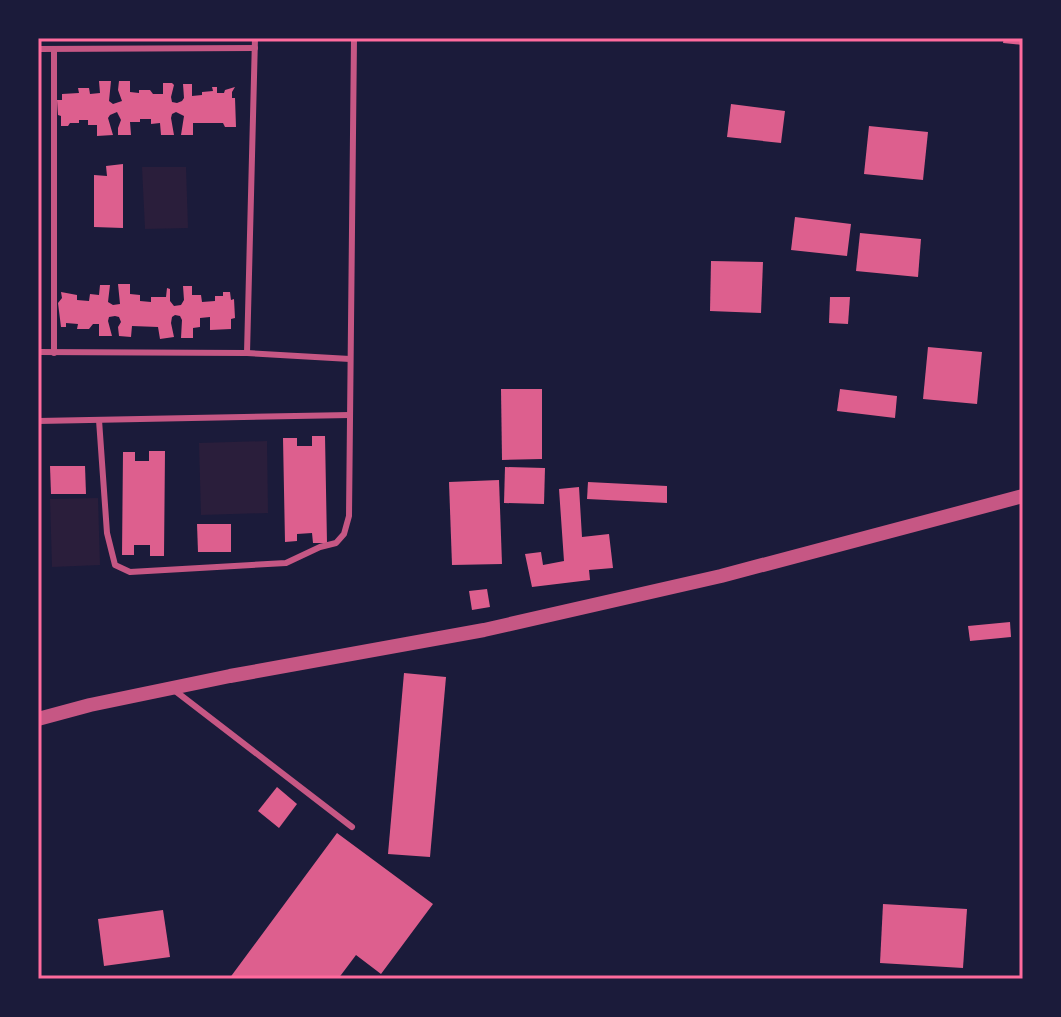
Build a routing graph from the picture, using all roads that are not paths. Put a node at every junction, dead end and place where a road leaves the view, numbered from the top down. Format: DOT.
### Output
graph roads {
  1 [pos="255,38"];
  2 [pos="354,38"];
  3 [pos="255,48"];
  4 [pos="38,49"];
  5 [pos="54,49"];
  6 [pos="38,352"];
  7 [pos="54,353"];
  8 [pos="247,353"];
  9 [pos="350,359"];
  10 [pos="350,415"];
  11 [pos="99,420"];
  12 [pos="38,421"];
  13 [pos="1023,496"];
  14 [pos="172,688"];
  15 [pos="38,719"];
  16 [pos="352,827"];
  1 -- 3 [label="lane"];
  2 -- 9 [label="lane"];
  3 -- 5 [label="lane"];
  3 -- 8 [label="lane"];
  4 -- 5 [label="lane"];
  5 -- 7 [label="lane"];
  6 -- 7 [label="lane"];
  7 -- 8 [label="lane"];
  8 -- 9 [label="lane"];
  9 -- 10 [label="lane"];
  10 -- 11 [label="lane"];
  10 -- 11 [label="lane"];
  11 -- 12 [label="lane"];
  13 -- 14 [label="street"];
  14 -- 15 [label="street"];
  14 -- 16 [label="lane"];
}
